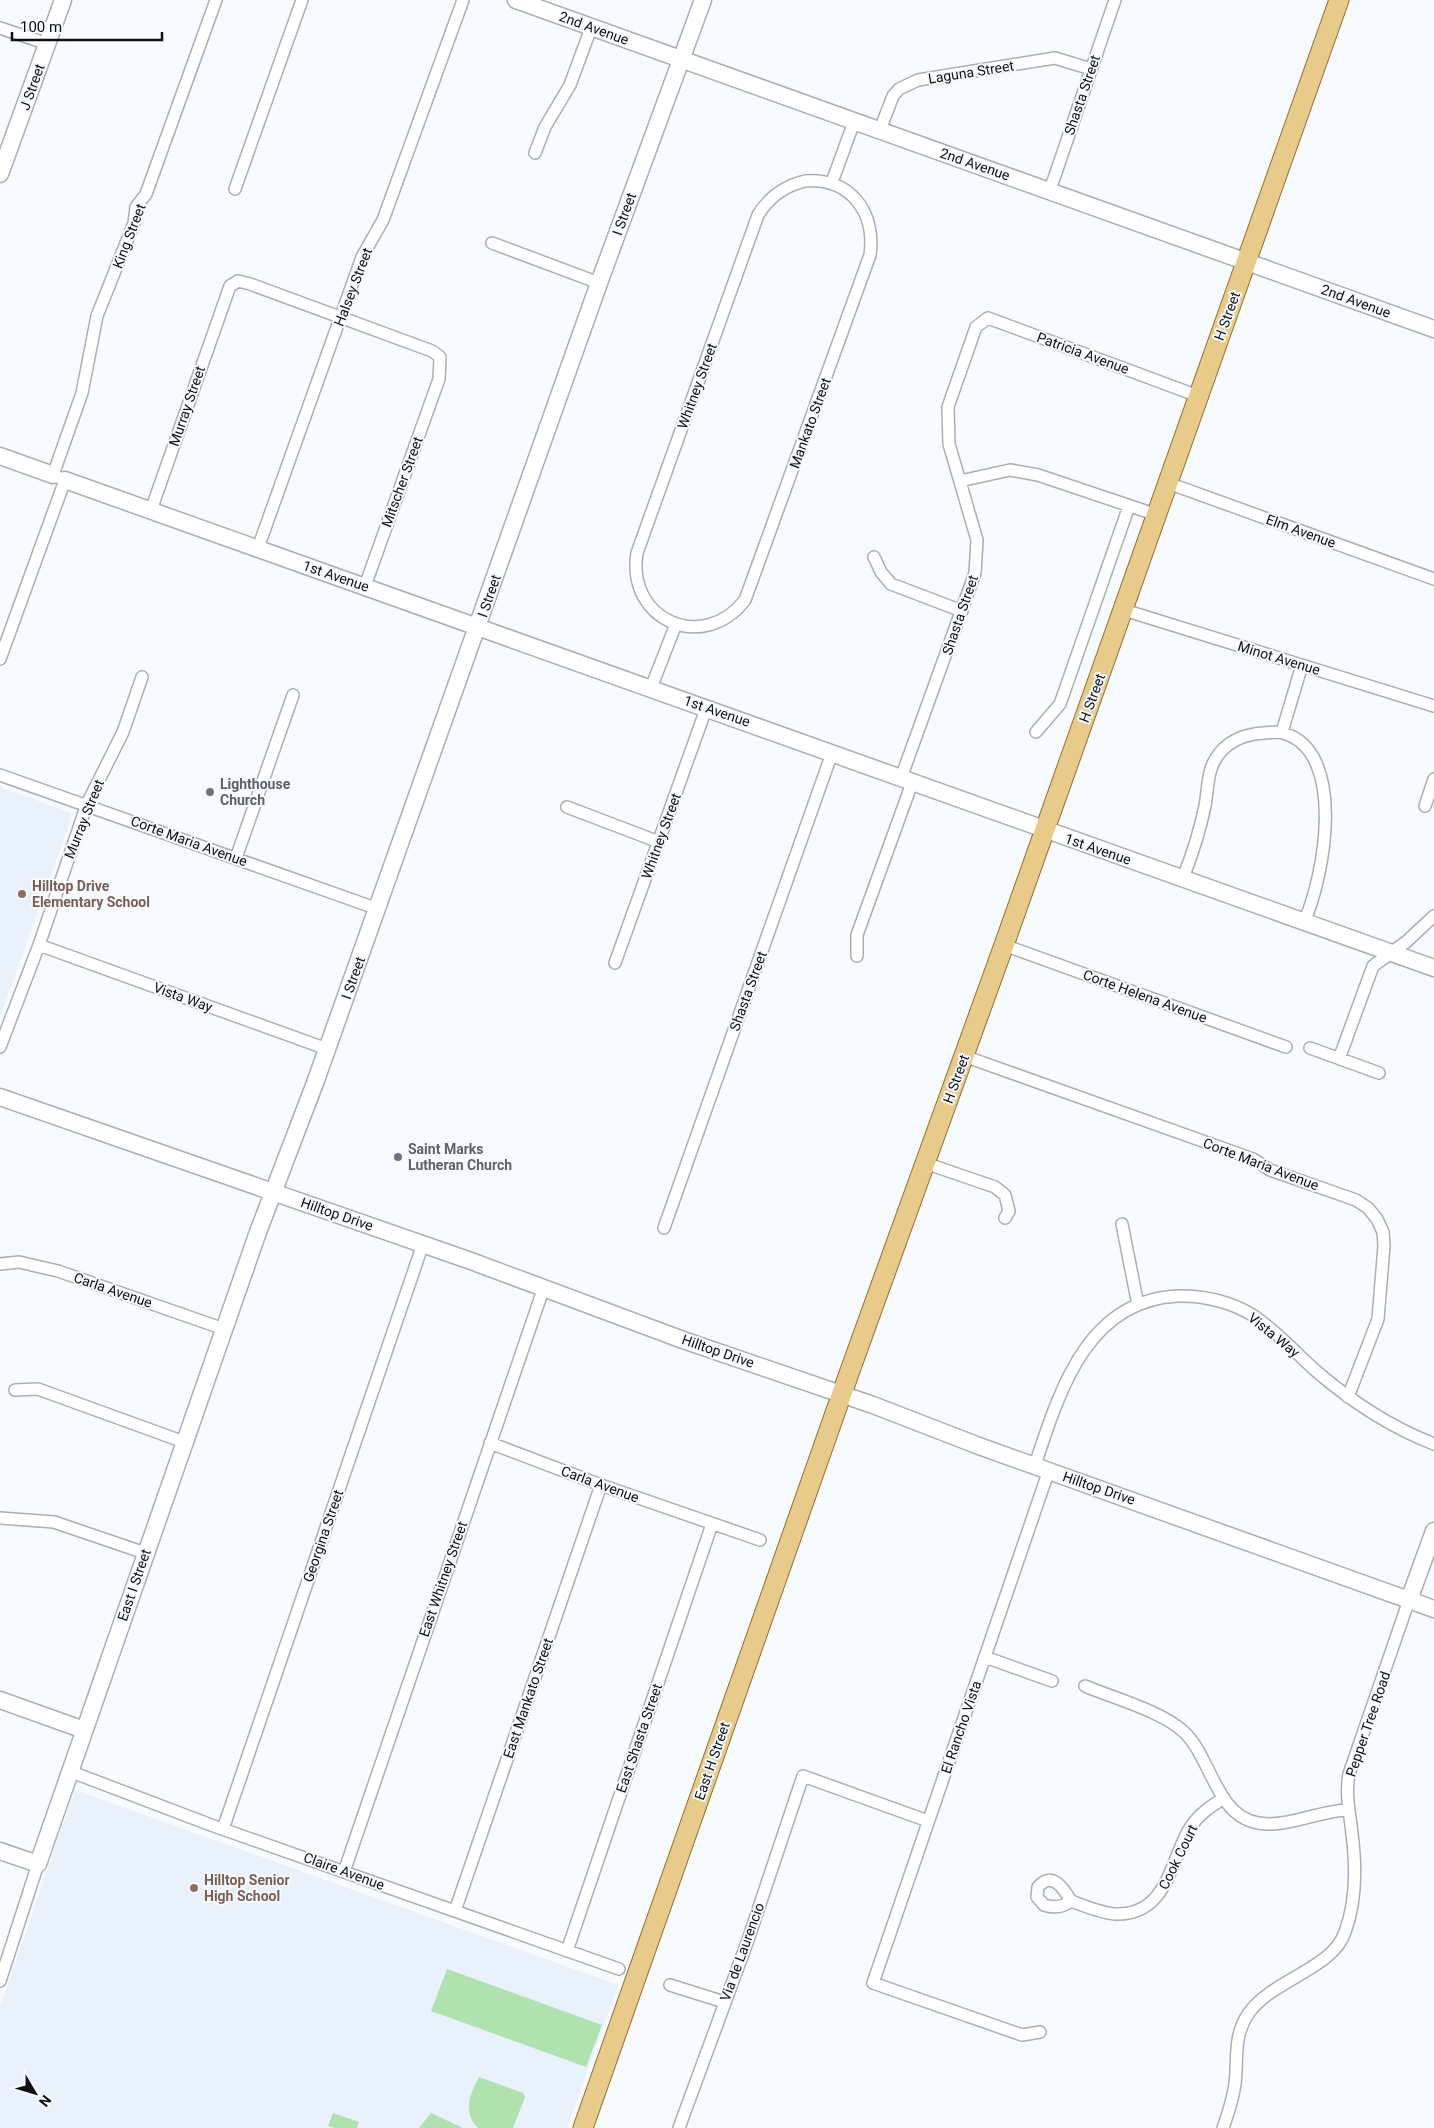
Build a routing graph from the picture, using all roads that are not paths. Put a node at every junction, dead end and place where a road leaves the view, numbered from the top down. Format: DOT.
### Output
graph roads {
  1 [pos="63,0"];
  2 [pos="216,0"];
  3 [pos="302,0"];
  4 [pos="463,0"];
  5 [pos="516,0"];
  6 [pos="702,0"];
  7 [pos="1115,0"];
  8 [pos="1339,0"];
  9 [pos="0,28"];
  10 [pos="591,28"];
  11 [pos="48,44"];
  12 [pos="681,59"];
  13 [pos="1091,69"];
  14 [pos="854,122"];
  15 [pos="879,132"];
  16 [pos="536,153"];
  17 [pos="0,174"];
  18 [pos="832,182"];
  19 [pos="235,189"];
  20 [pos="1050,190"];
  21 [pos="492,243"];
  22 [pos="1248,261"];
  23 [pos="599,283"];
  24 [pos="341,318"];
  25 [pos="1434,329"];
  26 [pos="975,333"];
  27 [pos="1198,396"];
  28 [pos="0,456"];
  29 [pos="59,478"];
  30 [pos="960,481"];
  31 [pos="1168,482"];
  32 [pos="1129,506"];
  33 [pos="150,510"];
  34 [pos="1157,515"];
  35 [pos="258,548"];
  36 [pos="874,557"];
  37 [pos="1434,579"];
  38 [pos="365,586"];
  39 [pos="1124,610"];
  40 [pos="962,611"];
  41 [pos="676,624"];
  42 [pos="478,627"];
  43 [pos="0,659"];
  44 [pos="1302,665"];
  45 [pos="142,678"];
  46 [pos="651,688"];
  47 [pos="293,696"];
  48 [pos="1434,706"];
  49 [pos="706,709"];
  50 [pos="1036,732"];
  51 [pos="1282,732"];
  52 [pos="832,754"];
  53 [pos="0,775"];
  54 [pos="1434,779"];
  55 [pos="907,781"];
  56 [pos="87,804"];
  57 [pos="566,806"];
  58 [pos="1425,806"];
  59 [pos="1045,830"];
  60 [pos="659,842"];
  61 [pos="236,858"];
  62 [pos="1183,878"];
  63 [pos="378,909"];
  64 [pos="1434,916"];
  65 [pos="1304,922"];
  66 [pos="39,945"];
  67 [pos="1004,945"];
  68 [pos="1390,952"];
  69 [pos="857,956"];
  70 [pos="616,963"];
  71 [pos="1434,968"];
  72 [pos="0,1047"];
  73 [pos="1286,1047"];
  74 [pos="327,1048"];
  75 [pos="1310,1048"];
  76 [pos="964,1056"];
  77 [pos="1339,1059"];
  78 [pos="1379,1073"];
  79 [pos="0,1097"];
  80 [pos="925,1163"];
  81 [pos="273,1192"];
  82 [pos="1005,1218"];
  83 [pos="1122,1224"];
  84 [pos="664,1228"];
  85 [pos="423,1244"];
  86 [pos="0,1264"];
  87 [pos="544,1287"];
  88 [pos="1138,1305"];
  89 [pos="224,1329"];
  90 [pos="15,1390"];
  91 [pos="842,1395"];
  92 [pos="1348,1397"];
  93 [pos="184,1442"];
  94 [pos="490,1443"];
  95 [pos="1434,1444"];
  96 [pos="1042,1468"];
  97 [pos="601,1485"];
  98 [pos="0,1518"];
  99 [pos="712,1524"];
  100 [pos="1434,1531"];
  101 [pos="760,1540"];
  102 [pos="146,1553"];
  103 [pos="1409,1600"];
  104 [pos="1434,1609"];
  105 [pos="985,1657"];
  106 [pos="1052,1681"];
  107 [pos="1084,1686"];
  108 [pos="0,1700"];
  109 [pos="84,1730"];
  110 [pos="69,1771"];
  111 [pos="1224,1798"];
  112 [pos="1347,1810"];
  113 [pos="928,1821"];
  114 [pos="223,1829"];
  115 [pos="0,1851"];
  116 [pos="38,1864"];
  117 [pos="344,1872"];
  118 [pos="1071,1902"];
  119 [pos="455,1911"];
  120 [pos="567,1951"];
  121 [pos="619,1969"];
  122 [pos="0,1980"];
  123 [pos="670,1985"];
  124 [pos="724,2002"];
  125 [pos="1040,2032"];
  126 [pos="583,2128"];
  127 [pos="679,2128"];
  128 [pos="1223,2128"];
  1 -- 11 [label="street, J Street"];
  2 -- 29 [label="street, King Street"];
  3 -- 19 [label="street"];
  4 -- 24 [label="street, Halsey Street"];
  5 -- 10 [label="street, 2nd Avenue"];
  6 -- 12 [label="street, I Street"];
  7 -- 13 [label="street, Shasta Street"];
  8 -- 22 [label="main road, H Street"];
  9 -- 11 [label="street"];
  10 -- 12 [label="street, 2nd Avenue"];
  10 -- 16 [label="street"];
  11 -- 17 [label="street, J Street"];
  12 -- 14 [label="street, 2nd Avenue"];
  12 -- 23 [label="street, I Street"];
  13 -- 15 [label="street, Laguna Street"];
  13 -- 20 [label="street, Shasta Street"];
  14 -- 15 [label="street, 2nd Avenue"];
  14 -- 18 [label="street"];
  15 -- 20 [label="street, 2nd Avenue"];
  18 -- 41 [label="street, Whitney Street"];
  18 -- 41 [label="street, Mankato Street"];
  20 -- 22 [label="street, 2nd Avenue"];
  21 -- 23 [label="street"];
  22 -- 25 [label="street, 2nd Avenue"];
  22 -- 27 [label="main road, H Street"];
  23 -- 42 [label="street, I Street"];
  24 -- 33 [label="street, Murray Street"];
  24 -- 35 [label="street, Halsey Street"];
  24 -- 38 [label="street, Mitscher Street"];
  26 -- 27 [label="street, Patricia Avenue"];
  26 -- 30 [label="street, Shasta Street"];
  27 -- 31 [label="main road, H Street"];
  28 -- 29 [label="street, 1st Avenue"];
  29 -- 33 [label="street, 1st Avenue"];
  29 -- 43 [label="street, King Street"];
  30 -- 32 [label="street"];
  30 -- 40 [label="street, Shasta Street"];
  31 -- 34 [label="main road, H Street"];
  31 -- 37 [label="street, Elm Avenue"];
  32 -- 34 [label="street"];
  32 -- 50 [label="street"];
  33 -- 35 [label="street, 1st Avenue"];
  34 -- 39 [label="main road, H Street"];
  35 -- 38 [label="street, 1st Avenue"];
  36 -- 40 [label="street"];
  38 -- 42 [label="street, 1st Avenue"];
  39 -- 44 [label="street, Minot Avenue"];
  39 -- 59 [label="main road, H Street"];
  40 -- 55 [label="street, Shasta Street"];
  41 -- 46 [label="street"];
  42 -- 46 [label="street, 1st Avenue"];
  42 -- 63 [label="street, I Street"];
  44 -- 48 [label="street, Minot Avenue"];
  44 -- 51 [label="street"];
  45 -- 56 [label="street, Murray Street"];
  46 -- 49 [label="street, 1st Avenue"];
  47 -- 61 [label="street"];
  49 -- 52 [label="street, 1st Avenue"];
  49 -- 60 [label="street, Whitney Street"];
  51 -- 62 [label="street"];
  51 -- 65 [label="street"];
  52 -- 55 [label="street, 1st Avenue"];
  52 -- 84 [label="street, Shasta Street"];
  53 -- 56 [label="street, Corte Maria Avenue"];
  54 -- 58 [label="street"];
  55 -- 59 [label="street, 1st Avenue"];
  55 -- 69 [label="street, Shasta Street"];
  56 -- 61 [label="street, Corte Maria Avenue"];
  56 -- 66 [label="street, Murray Street"];
  57 -- 60 [label="street"];
  59 -- 62 [label="street, 1st Avenue"];
  59 -- 67 [label="main road, H Street"];
  60 -- 70 [label="street, Whitney Street"];
  61 -- 63 [label="street, Corte Maria Avenue"];
  62 -- 65 [label="street, 1st Avenue"];
  63 -- 74 [label="street, I Street"];
  64 -- 68 [label="street"];
  65 -- 68 [label="street, 1st Avenue"];
  66 -- 72 [label="street, Murray Street"];
  66 -- 74 [label="street, Vista Way"];
  67 -- 73 [label="street, Corte Helena Avenue"];
  67 -- 76 [label="main road, H Street"];
  68 -- 71 [label="street, 1st Avenue"];
  68 -- 77 [label="street"];
  74 -- 81 [label="street, I Street"];
  75 -- 77 [label="street"];
  76 -- 80 [label="main road, H Street"];
  76 -- 92 [label="street, Corte Maria Avenue"];
  77 -- 78 [label="street"];
  79 -- 81 [label="street, Hilltop Drive"];
  80 -- 82 [label="street"];
  80 -- 91 [label="main road, H Street"];
  81 -- 85 [label="street, Hilltop Drive"];
  81 -- 89 [label="street, East I Street"];
  83 -- 88 [label="street"];
  85 -- 87 [label="street, Hilltop Drive"];
  85 -- 114 [label="street, Georgina Street"];
  86 -- 89 [label="street, Carla Avenue"];
  87 -- 91 [label="street, Hilltop Drive"];
  87 -- 94 [label="street, East Whitney Street"];
  88 -- 92 [label="street, Vista Way"];
  88 -- 96 [label="street, Vista Way"];
  89 -- 93 [label="street, East I Street"];
  90 -- 93 [label="street"];
  91 -- 96 [label="street, Hilltop Drive"];
  91 -- 126 [label="main road, East H Street"];
  92 -- 95 [label="street, Vista Way"];
  93 -- 102 [label="street, East I Street"];
  94 -- 97 [label="street, Carla Avenue"];
  94 -- 117 [label="street, East Whitney Street"];
  96 -- 103 [label="street, Hilltop Drive"];
  96 -- 105 [label="street, El Rancho Vista"];
  97 -- 99 [label="street, Carla Avenue"];
  97 -- 119 [label="street, East Mankato Street"];
  98 -- 102 [label="street"];
  99 -- 101 [label="street, Carla Avenue"];
  99 -- 120 [label="street, East Shasta Street"];
  100 -- 103 [label="street"];
  102 -- 109 [label="street, East I Street"];
  103 -- 104 [label="street, Hilltop Drive"];
  103 -- 112 [label="street, Pepper Tree Road"];
  105 -- 106 [label="street"];
  105 -- 113 [label="street, El Rancho Vista"];
  107 -- 111 [label="street"];
  108 -- 109 [label="street"];
  109 -- 110 [label="street, East I Street"];
  110 -- 114 [label="street, Claire Avenue"];
  110 -- 116 [label="street, East I Street"];
  111 -- 112 [label="street"];
  111 -- 118 [label="street, Cook Court"];
  112 -- 128 [label="street, Pepper Tree Road"];
  113 -- 124 [label="street, Via de Laurencio"];
  113 -- 125 [label="street, El Rancho Vista"];
  114 -- 117 [label="street, Claire Avenue"];
  115 -- 116 [label="street"];
  116 -- 122 [label="street, East I Street"];
  117 -- 119 [label="street, Claire Avenue"];
  119 -- 120 [label="street, Claire Avenue"];
  120 -- 121 [label="street, Claire Avenue"];
  123 -- 124 [label="street"];
  124 -- 127 [label="street, Via de Laurencio"];
}
